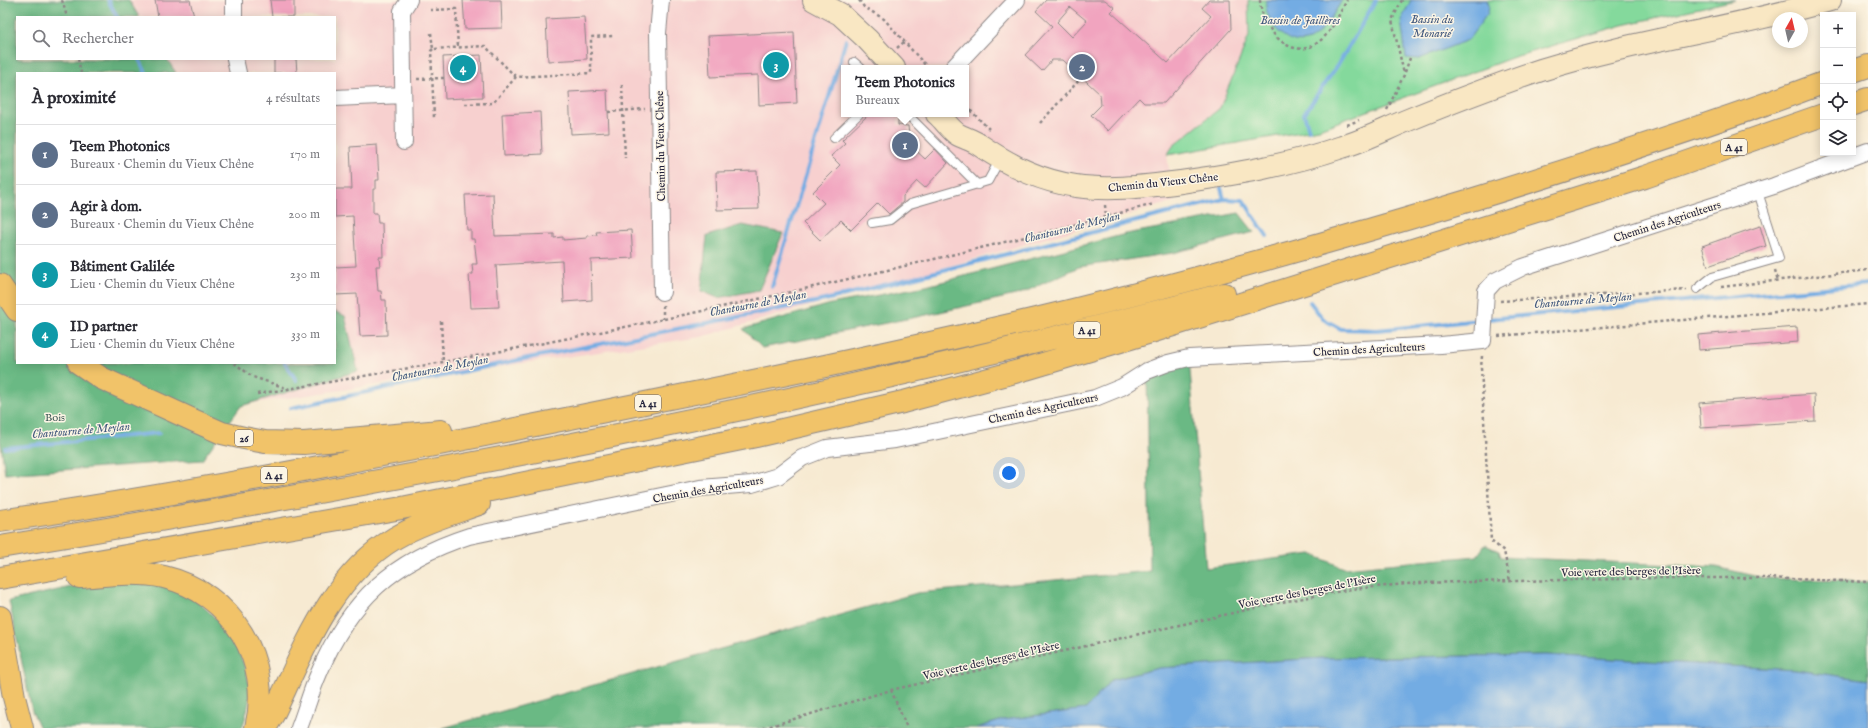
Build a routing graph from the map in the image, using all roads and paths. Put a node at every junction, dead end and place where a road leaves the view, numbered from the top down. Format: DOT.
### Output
graph roads {
  1 [pos="62,0"];
  2 [pos="234,0"];
  3 [pos="408,0"];
  4 [pos="661,0"];
  5 [pos="814,0"];
  6 [pos="842,0"];
  7 [pos="859,0"];
  8 [pos="1017,0"];
  9 [pos="1260,0"];
  10 [pos="1347,0"];
  11 [pos="1402,0"];
  12 [pos="1830,0"];
  13 [pos="430,10"];
  14 [pos="67,16"];
  15 [pos="234,16"];
  16 [pos="431,33"];
  17 [pos="614,36"];
  18 [pos="904,42"];
  19 [pos="458,48"];
  20 [pos="433,49"];
  21 [pos="895,58"];
  22 [pos="1410,58"];
  23 [pos="78,60"];
  24 [pos="235,60"];
  25 [pos="854,62"];
  26 [pos="858,65"];
  27 [pos="919,65"];
  28 [pos="920,65"];
  29 [pos="956,65"];
  30 [pos="1868,66"];
  31 [pos="1856,70"];
  32 [pos="81,72"];
  33 [pos="238,72"];
  34 [pos="1404,75"];
  35 [pos="516,77"];
  36 [pos="1082,77"];
  37 [pos="444,78"];
  38 [pos="432,79"];
  39 [pos="1820,84"];
  40 [pos="622,85"];
  41 [pos="403,88"];
  42 [pos="336,98"];
  43 [pos="1868,99"];
  44 [pos="1856,103"];
  45 [pos="465,104"];
  46 [pos="659,108"];
  47 [pos="969,109"];
  48 [pos="623,110"];
  49 [pos="608,112"];
  50 [pos="1380,112"];
  51 [pos="1820,116"];
  52 [pos="856,117"];
  53 [pos="910,117"];
  54 [pos="940,117"];
  55 [pos="955,117"];
  56 [pos="434,118"];
  57 [pos="1360,120"];
  58 [pos="1040,123"];
  59 [pos="1346,125"];
  60 [pos="992,132"];
  61 [pos="834,138"];
  62 [pos="972,140"];
  63 [pos="404,142"];
  64 [pos="1868,151"];
  65 [pos="625,158"];
  66 [pos="1000,159"];
  67 [pos="1645,178"];
  68 [pos="978,185"];
  69 [pos="1758,192"];
  70 [pos="1155,204"];
  71 [pos="872,223"];
  72 [pos="1868,270"];
  73 [pos="0,284"];
  74 [pos="1697,289"];
  75 [pos="662,292"];
  76 [pos="1868,304"];
  77 [pos="1485,306"];
  78 [pos="16,308"];
  79 [pos="441,321"];
  80 [pos="1483,336"];
  81 [pos="443,363"];
  82 [pos="80,364"];
  83 [pos="235,364"];
  84 [pos="290,389"];
  85 [pos="257,394"];
  86 [pos="548,423"];
  87 [pos="546,480"];
  88 [pos="0,521"];
  89 [pos="0,547"];
  90 [pos="0,579"];
  91 [pos="1510,581"];
  92 [pos="1868,582"];
  93 [pos="0,620"];
  94 [pos="891,690"];
  95 [pos="22,728"];
  96 [pos="256,728"];
  97 [pos="265,728"];
  98 [pos="299,728"];
  99 [pos="764,728"];
  100 [pos="907,728"];
  1 -- 14 [label="path"];
  2 -- 15 [label="street"];
  3 -- 41 [label="street"];
  4 -- 46 [label="street, Chemin du Vieux Chêne"];
  5 -- 21 [label="main road"];
  6 -- 27 [label="main road"];
  7 -- 18 [label="path"];
  8 -- 29 [label="street"];
  9 -- 10 [label="path"];
  11 -- 34 [label="path"];
  12 -- 66 [label="main road, Chemin du Vieux Chêne"];
  13 -- 19 [label="path"];
  16 -- 20 [label="path"];
  17 -- 35 [label="path"];
  18 -- 21 [label="path"];
  18 -- 28 [label="path"];
  19 -- 20 [label="path"];
  19 -- 35 [label="path"];
  20 -- 38 [label="path"];
  22 -- 34 [label="path"];
  23 -- 32 [label="path"];
  24 -- 33 [label="street"];
  25 -- 26 [label="lane"];
  30 -- 31 [label="highway"];
  34 -- 50 [label="path"];
  35 -- 45 [label="path"];
  36 -- 58 [label="path"];
  37 -- 38 [label="path"];
  38 -- 41 [label="path"];
  38 -- 56 [label="path"];
  39 -- 86 [label="highway, A 41"];
  40 -- 48 [label="path"];
  41 -- 42 [label="street"];
  41 -- 63 [label="street"];
  43 -- 44 [label="highway"];
  46 -- 48 [label="path"];
  46 -- 75 [label="street, Chemin du Vieux Chêne"];
  47 -- 60 [label="path"];
  48 -- 49 [label="path"];
  48 -- 65 [label="path"];
  51 -- 67 [label="highway, A 41"];
  52 -- 61 [label="lane"];
  53 -- 68 [label="lane"];
  54 -- 62 [label="main road, Chemin du Vieux Chêne"];
  55 -- 62 [label="main road, Chemin du Vieux Chêne"];
  57 -- 59 [label="path"];
  62 -- 66 [label="main road, Chemin du Vieux Chêne"];
  64 -- 69 [label="street, Chemin des Agriculteurs"];
  66 -- 68 [label="lane"];
  67 -- 87 [label="highway"];
  67 -- 89 [label="highway, A 41"];
  68 -- 71 [label="lane"];
  69 -- 74 [label="lane"];
  69 -- 77 [label="street, Chemin des Agriculteurs"];
  70 -- 81 [label="path"];
  72 -- 74 [label="path"];
  73 -- 78 [label="highway"];
  74 -- 77 [label="path"];
  76 -- 80 [label="path"];
  77 -- 80 [label="street, Chemin des Agriculteurs"];
  79 -- 81 [label="path"];
  80 -- 91 [label="path"];
  80 -- 98 [label="street, Chemin des Agriculteurs"];
  81 -- 84 [label="path"];
  82 -- 86 [label="highway, 26"];
  83 -- 84 [label="path"];
  84 -- 85 [label="path"];
  86 -- 88 [label="highway, A 41"];
  87 -- 90 [label="highway"];
  87 -- 97 [label="highway"];
  90 -- 96 [label="highway"];
  91 -- 92 [label="path, Voie verte des berges de l'Isère"];
  91 -- 94 [label="path, Voie verte des berges de l'Isère"];
  93 -- 95 [label="highway"];
  94 -- 99 [label="path, Voie verte des berges de l'Isère"];
  94 -- 100 [label="path"];
}
